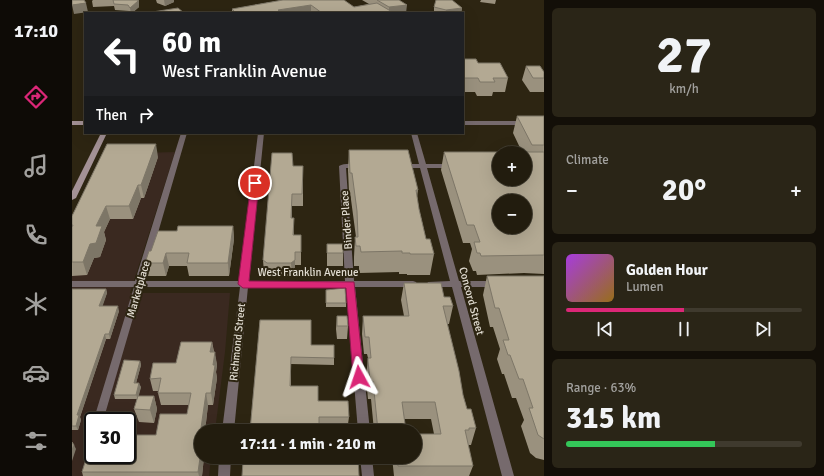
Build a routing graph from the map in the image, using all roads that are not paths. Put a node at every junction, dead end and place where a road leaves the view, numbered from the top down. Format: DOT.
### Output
graph roads {
  1 [pos="72,123"];
  2 [pos="84,123"];
  3 [pos="464,123"];
  4 [pos="544,123"];
  5 [pos="104,134"];
  6 [pos="184,134"];
  7 [pos="261,134"];
  8 [pos="414,134"];
  9 [pos="364,166"];
  10 [pos="394,166"];
  11 [pos="424,166"];
  12 [pos="461,166"];
  13 [pos="72,198"];
  14 [pos="72,284"];
  15 [pos="139,284"];
  16 [pos="243,284"];
  17 [pos="350,284"];
  18 [pos="455,284"];
  19 [pos="506,284"];
  20 [pos="101,412"];
  21 [pos="229,424"];
  22 [pos="363,424"];
  23 [pos="225,464"];
  24 [pos="367,464"];
  25 [pos="224,476"];
  26 [pos="368,476"];
  27 [pos="508,476"];
  1 -- 2 [label="main road"];
  3 -- 4 [label="street"];
  5 -- 13 [label="main road"];
  6 -- 15 [label="street, Marketplace"];
  7 -- 16 [label="street, Richmond Street"];
  8 -- 11 [label="street, Concord Street"];
  9 -- 17 [label="street, Binder Place"];
  10 -- 11 [label="street"];
  11 -- 12 [label="street"];
  11 -- 18 [label="street, Concord Street"];
  14 -- 15 [label="street, West Franklin Avenue"];
  15 -- 16 [label="street, West Franklin Avenue"];
  15 -- 20 [label="street, Marketplace"];
  16 -- 17 [label="street, West Franklin Avenue"];
  16 -- 21 [label="street, Richmond Street"];
  17 -- 18 [label="street, West Franklin Avenue"];
  17 -- 22 [label="street, Binder Place"];
  18 -- 19 [label="street, West Franklin Avenue"];
  18 -- 27 [label="street, Concord Street"];
  23 -- 25 [label="street"];
  24 -- 26 [label="street"];
}
